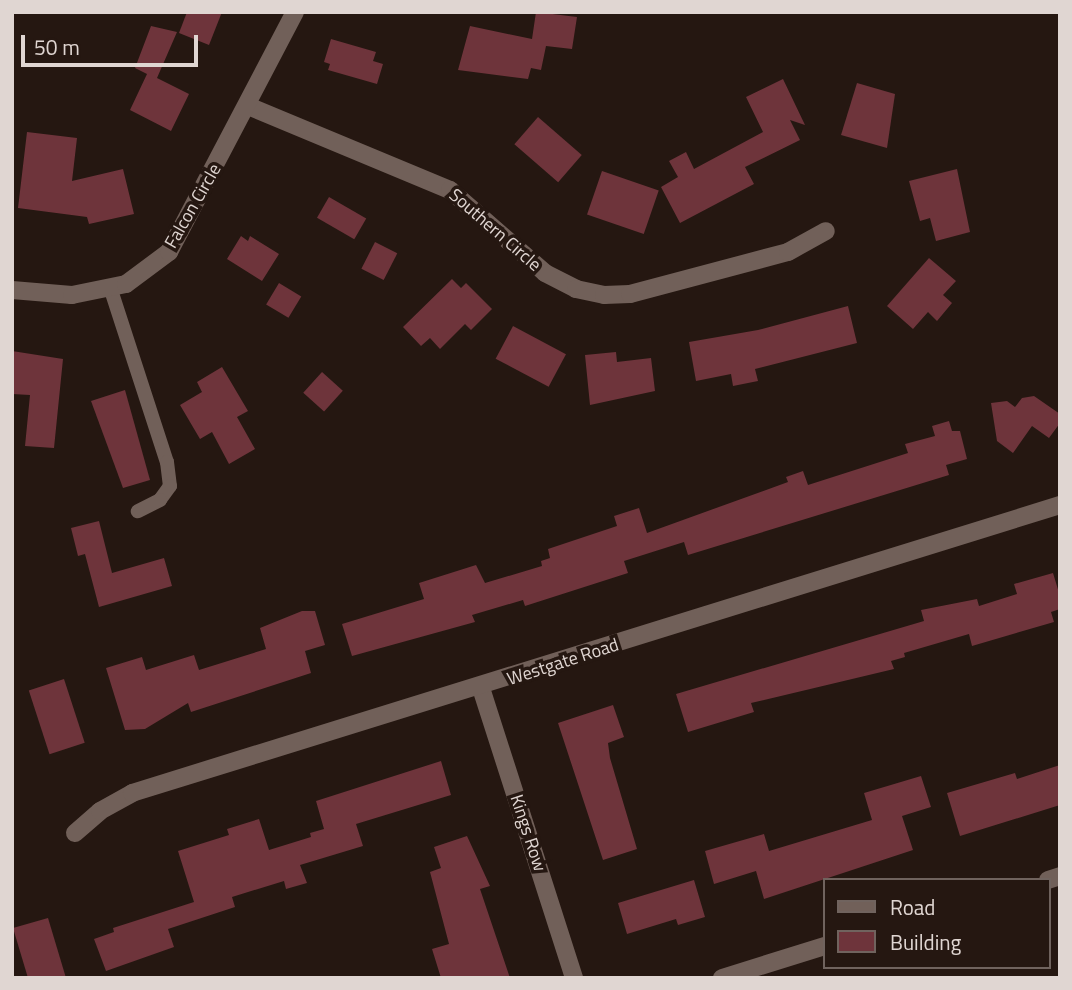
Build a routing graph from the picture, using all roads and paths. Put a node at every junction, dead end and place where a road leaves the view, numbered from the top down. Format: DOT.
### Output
graph roads {
  1 [pos="295,12"];
  2 [pos="248,106"];
  3 [pos="826,231"];
  4 [pos="110,287"];
  5 [pos="12,290"];
  6 [pos="1060,505"];
  7 [pos="138,511"];
  8 [pos="481,688"];
  9 [pos="75,833"];
  10 [pos="824,946"];
  11 [pos="574,978"];
  12 [pos="722,978"];
  1 -- 2 [label="street, Falcon Circle"];
  2 -- 3 [label="street, Southern Circle"];
  2 -- 4 [label="street, Falcon Circle"];
  4 -- 5 [label="street, Falcon Circle"];
  4 -- 7 [label="lane"];
  6 -- 8 [label="street, Westgate Road"];
  8 -- 9 [label="street, Westgate Road"];
  8 -- 11 [label="street, Kings Row"];
  10 -- 12 [label="street"];
}
